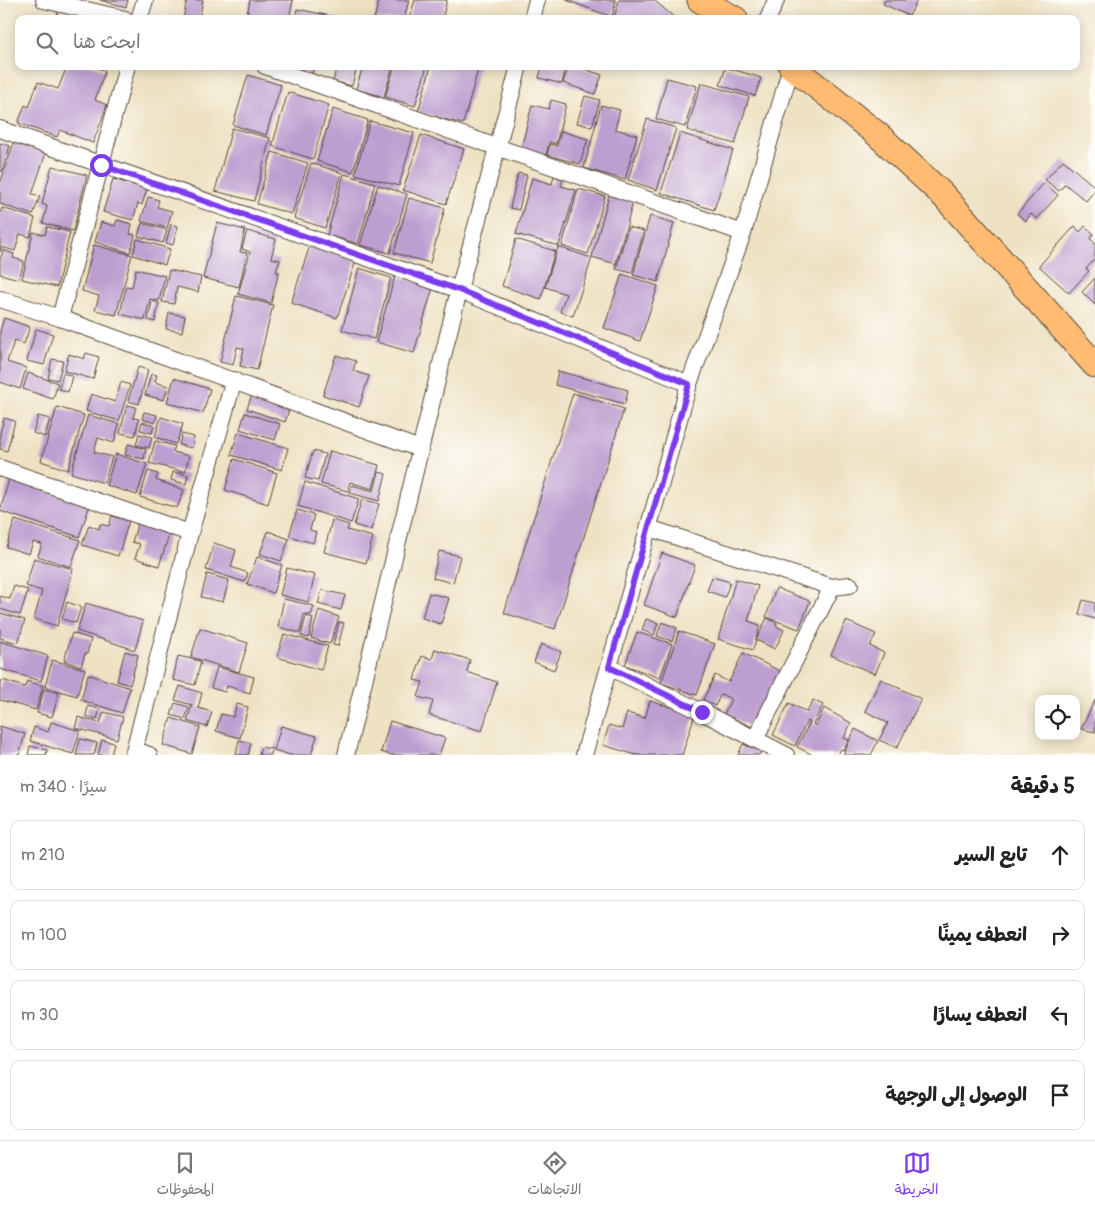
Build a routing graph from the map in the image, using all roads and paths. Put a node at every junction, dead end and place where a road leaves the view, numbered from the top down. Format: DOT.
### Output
graph roads {
  1 [pos="44,0"];
  2 [pos="144,0"];
  3 [pos="537,0"];
  4 [pos="700,0"];
  5 [pos="716,0"];
  6 [pos="776,0"];
  7 [pos="108,15"];
  8 [pos="140,15"];
  9 [pos="533,15"];
  10 [pos="728,15"];
  11 [pos="732,15"];
  12 [pos="770,15"];
  13 [pos="126,70"];
  14 [pos="276,70"];
  15 [pos="518,70"];
  16 [pos="790,70"];
  17 [pos="796,70"];
  18 [pos="0,129"];
  19 [pos="497,148"];
  20 [pos="101,165"];
  21 [pos="743,233"];
  22 [pos="459,290"];
  23 [pos="0,299"];
  24 [pos="60,318"];
  25 [pos="1095,365"];
  26 [pos="234,380"];
  27 [pos="689,384"];
  28 [pos="420,449"];
  29 [pos="0,468"];
  30 [pos="648,528"];
  31 [pos="190,533"];
  32 [pos="850,585"];
  33 [pos="832,587"];
  34 [pos="609,667"];
  35 [pos="755,739"];
  36 [pos="139,753"];
  37 [pos="346,755"];
  38 [pos="584,755"];
  39 [pos="786,755"];
  1 -- 7 [label="street"];
  2 -- 8 [label="street"];
  3 -- 9 [label="street"];
  4 -- 10 [label="main road"];
  5 -- 11 [label="main road"];
  6 -- 12 [label="street"];
  13 -- 20 [label="street"];
  14 -- 19 [label="street"];
  15 -- 19 [label="street"];
  16 -- 21 [label="street"];
  17 -- 25 [label="main road"];
  18 -- 20 [label="street"];
  19 -- 21 [label="street"];
  19 -- 22 [label="street"];
  20 -- 22 [label="street"];
  20 -- 24 [label="street"];
  21 -- 27 [label="street"];
  22 -- 27 [label="street"];
  22 -- 28 [label="street"];
  23 -- 24 [label="street"];
  24 -- 26 [label="street"];
  26 -- 28 [label="street"];
  26 -- 31 [label="street"];
  27 -- 30 [label="street"];
  28 -- 37 [label="street"];
  29 -- 31 [label="street"];
  30 -- 33 [label="street"];
  30 -- 34 [label="street"];
  31 -- 36 [label="street"];
  32 -- 33 [label="street"];
  33 -- 35 [label="street"];
  34 -- 35 [label="street"];
  34 -- 38 [label="street"];
  35 -- 39 [label="street"];
}
